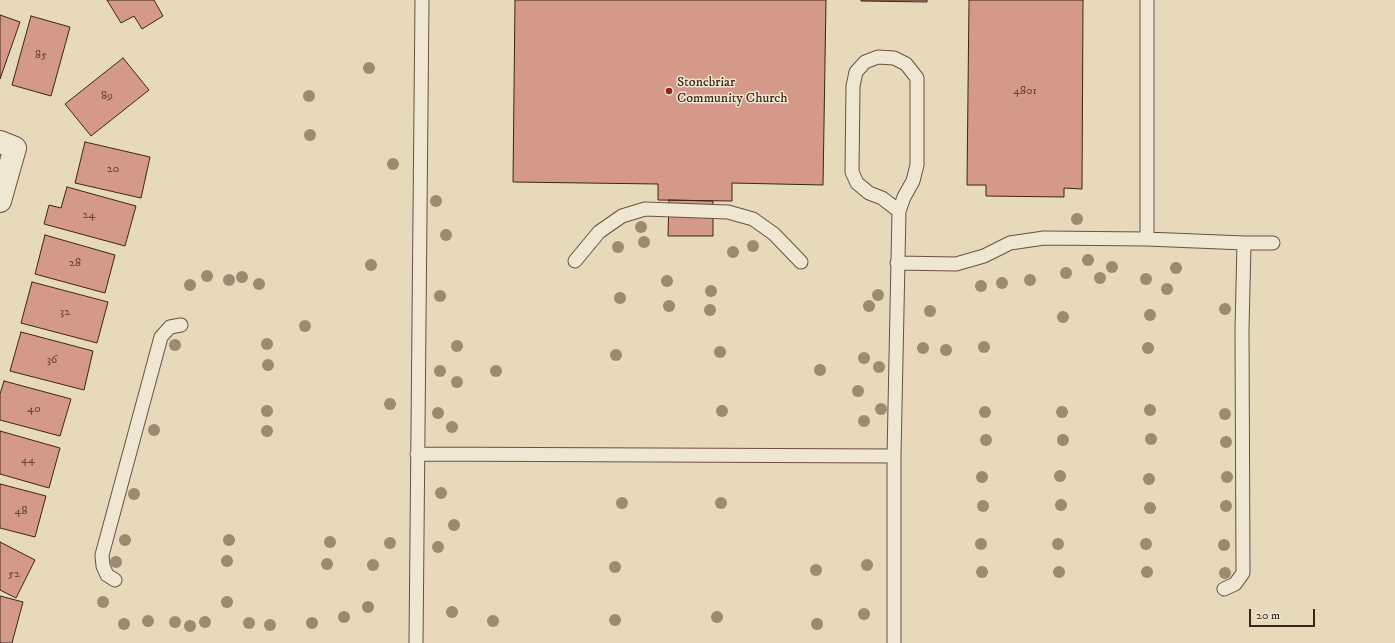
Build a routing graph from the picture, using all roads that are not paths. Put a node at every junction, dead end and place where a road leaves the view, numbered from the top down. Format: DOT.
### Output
graph roads {
  1 [pos="422,0"];
  2 [pos="1147,0"];
  3 [pos="8,145"];
  4 [pos="0,201"];
  5 [pos="899,211"];
  6 [pos="1147,240"];
  7 [pos="1244,243"];
  8 [pos="1273,243"];
  9 [pos="575,261"];
  10 [pos="801,262"];
  11 [pos="897,263"];
  12 [pos="181,325"];
  13 [pos="417,454"];
  14 [pos="894,456"];
  15 [pos="115,580"];
  16 [pos="1224,589"];
  17 [pos="416,643"];
  18 [pos="894,643"];
  1 -- 13 [label="lane"];
  2 -- 6 [label="lane"];
  3 -- 4 [label="street"];
  5 -- 5 [label="lane"];
  5 -- 11 [label="lane"];
  6 -- 7 [label="lane"];
  6 -- 11 [label="lane"];
  7 -- 8 [label="lane"];
  7 -- 16 [label="lane"];
  9 -- 10 [label="lane"];
  11 -- 14 [label="lane"];
  12 -- 15 [label="lane"];
  13 -- 14 [label="lane"];
  13 -- 17 [label="lane"];
  14 -- 18 [label="lane"];
}
